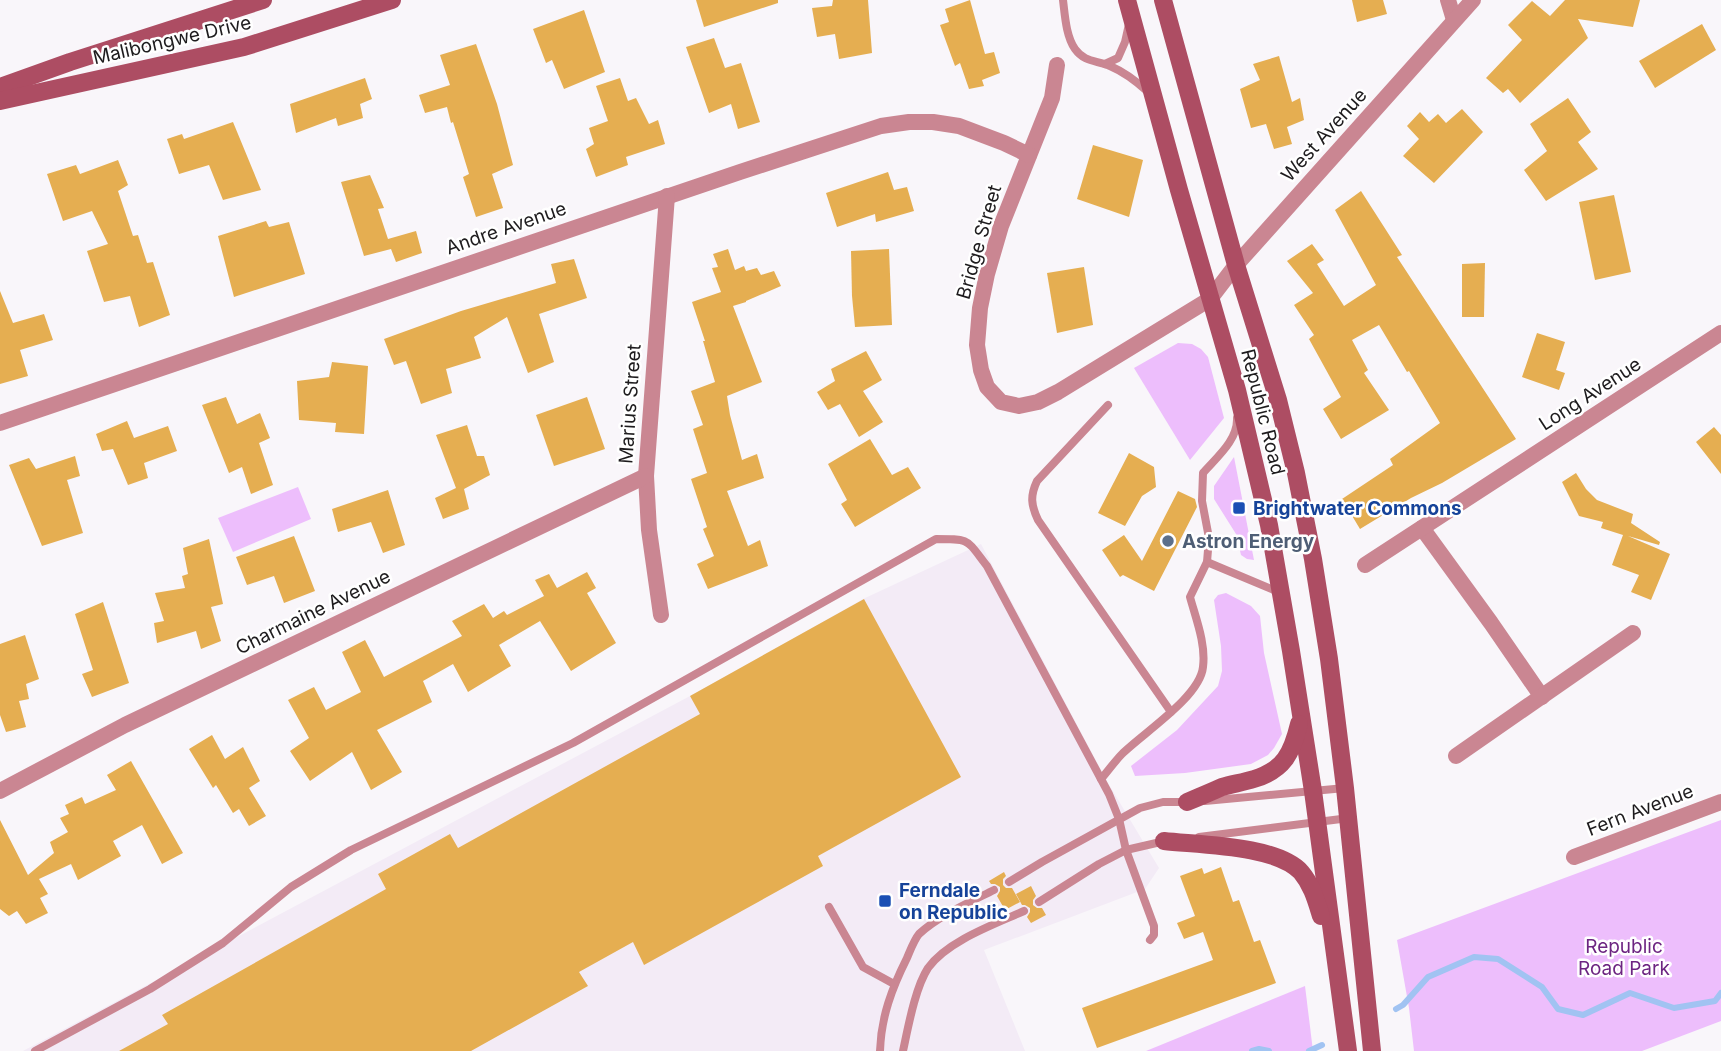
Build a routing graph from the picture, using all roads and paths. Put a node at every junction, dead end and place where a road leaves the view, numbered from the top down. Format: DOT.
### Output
graph roads {
  1 [pos="263,0"];
  2 [pos="392,0"];
  3 [pos="1063,0"];
  4 [pos="1163,0"];
  5 [pos="1448,0"];
  6 [pos="1473,0"];
  7 [pos="1129,7"];
  8 [pos="1454,20"];
  9 [pos="1105,64"];
  10 [pos="1057,65"];
  11 [pos="0,87"];
  12 [pos="1155,98"];
  13 [pos="0,100"];
  14 [pos="1029,155"];
  15 [pos="667,196"];
  16 [pos="1236,265"];
  17 [pos="1210,299"];
  18 [pos="1721,332"];
  19 [pos="1237,390"];
  20 [pos="1108,405"];
  21 [pos="0,423"];
  22 [pos="646,476"];
  23 [pos="1422,528"];
  24 [pos="1207,562"];
  25 [pos="1365,565"];
  26 [pos="1281,593"];
  27 [pos="661,615"];
  28 [pos="1633,633"];
  29 [pos="1542,697"];
  30 [pos="1171,712"];
  31 [pos="1301,718"];
  32 [pos="1456,756"];
  33 [pos="1101,779"];
  34 [pos="1345,788"];
  35 [pos="0,791"];
  36 [pos="1313,791"];
  37 [pos="1187,802"];
  38 [pos="1721,802"];
  39 [pos="1349,818"];
  40 [pos="1119,819"];
  41 [pos="1317,822"];
  42 [pos="1164,841"];
  43 [pos="1126,850"];
  44 [pos="1574,857"];
  45 [pos="1009,882"];
  46 [pos="994,890"];
  47 [pos="1039,902"];
  48 [pos="829,907"];
  49 [pos="1024,911"];
  50 [pos="1150,940"];
  51 [pos="1337,970"];
  52 [pos="894,984"];
  53 [pos="35,1051"];
  54 [pos="880,1051"];
  55 [pos="903,1051"];
  56 [pos="1348,1051"];
  57 [pos="1373,1051"];
  1 -- 11 [label="main road, Malibongwe Drive"];
  2 -- 13 [label="main road, Malibongwe Drive"];
  3 -- 9 [label="lane"];
  4 -- 16 [label="main road, Republic Road"];
  5 -- 8 [label="street"];
  6 -- 8 [label="street, West Avenue"];
  7 -- 9 [label="lane"];
  7 -- 12 [label="main road, Republic Road"];
  8 -- 16 [label="street, West Avenue"];
  9 -- 12 [label="lane"];
  10 -- 14 [label="street, Bridge Street"];
  12 -- 17 [label="main road, Republic Road"];
  14 -- 15 [label="street, Andre Avenue"];
  14 -- 17 [label="street, Bridge Street"];
  15 -- 21 [label="street, Andre Avenue"];
  15 -- 22 [label="street, Marius Street"];
  16 -- 17 [label="street, West Avenue"];
  16 -- 34 [label="main road, Republic Road"];
  17 -- 19 [label="main road, Republic Road"];
  18 -- 23 [label="street, Long Avenue"];
  19 -- 24 [label="lane"];
  19 -- 26 [label="main road, Republic Road"];
  20 -- 30 [label="lane"];
  22 -- 27 [label="street, Marius Street"];
  22 -- 35 [label="street, Charmaine Avenue"];
  23 -- 25 [label="street, Long Avenue"];
  23 -- 29 [label="street"];
  24 -- 26 [label="lane"];
  24 -- 30 [label="lane"];
  26 -- 31 [label="main road, Republic Road"];
  28 -- 29 [label="street"];
  29 -- 32 [label="street"];
  30 -- 33 [label="lane"];
  31 -- 36 [label="main road, Republic Road"];
  31 -- 37 [label="main road"];
  33 -- 40 [label="lane"];
  33 -- 53 [label="lane"];
  34 -- 36 [label="lane"];
  34 -- 39 [label="main road, Republic Road"];
  36 -- 37 [label="lane"];
  36 -- 41 [label="main road, Republic Road"];
  37 -- 40 [label="lane"];
  38 -- 44 [label="street, Fern Avenue"];
  39 -- 41 [label="lane"];
  39 -- 57 [label="main road, Republic Road"];
  40 -- 43 [label="lane"];
  40 -- 45 [label="lane"];
  41 -- 42 [label="lane"];
  41 -- 51 [label="main road, Republic Road"];
  42 -- 43 [label="lane"];
  42 -- 51 [label="main road"];
  43 -- 47 [label="lane"];
  43 -- 50 [label="lane"];
  46 -- 52 [label="lane"];
  48 -- 52 [label="lane"];
  49 -- 55 [label="lane"];
  51 -- 56 [label="main road, Republic Road"];
  52 -- 54 [label="lane"];
}
